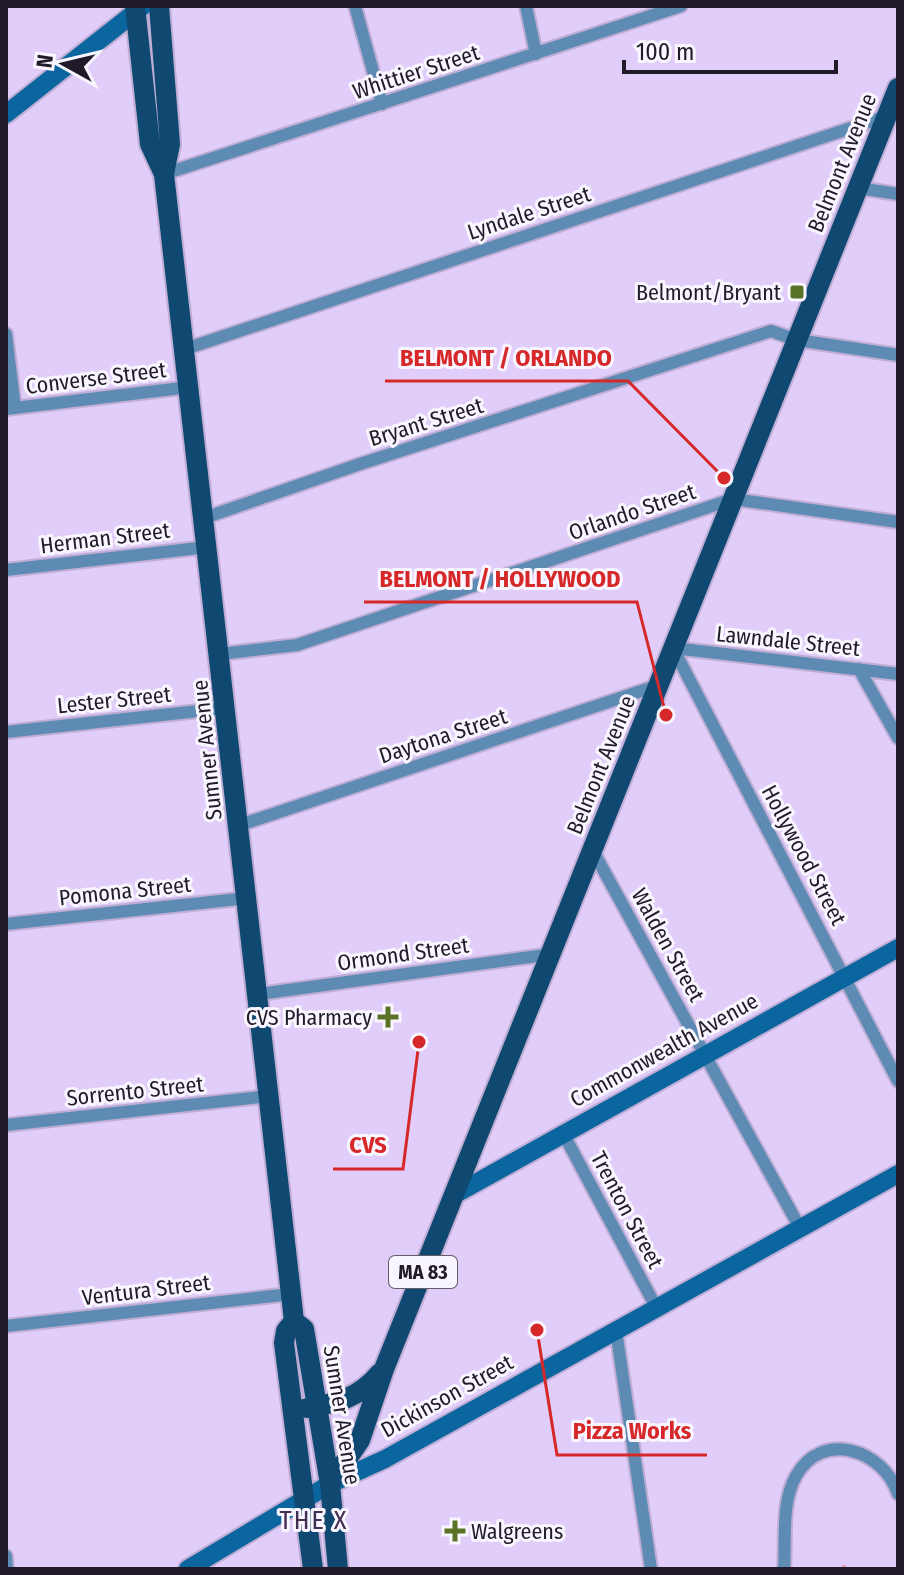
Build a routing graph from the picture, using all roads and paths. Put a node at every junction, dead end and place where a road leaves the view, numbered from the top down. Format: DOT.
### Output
graph roads {
  1 [pos="159,6"];
  2 [pos="355,6"];
  3 [pos="526,6"];
  4 [pos="681,6"];
  5 [pos="138,8"];
  6 [pos="536,54"];
  7 [pos="898,88"];
  8 [pos="382,104"];
  9 [pos="6,114"];
  10 [pos="887,116"];
  11 [pos="164,174"];
  12 [pos="858,188"];
  13 [pos="898,194"];
  14 [pos="6,334"];
  15 [pos="797,340"];
  16 [pos="185,349"];
  17 [pos="898,355"];
  18 [pos="190,387"];
  19 [pos="10,409"];
  20 [pos="733,499"];
  21 [pos="204,518"];
  22 [pos="898,522"];
  23 [pos="208,547"];
  24 [pos="6,570"];
  25 [pos="673,648"];
  26 [pos="220,654"];
  27 [pos="859,669"];
  28 [pos="898,674"];
  29 [pos="659,685"];
  30 [pos="226,708"];
  31 [pos="6,732"];
  32 [pos="898,738"];
  33 [pos="240,825"];
  34 [pos="593,851"];
  35 [pos="248,898"];
  36 [pos="6,924"];
  37 [pos="898,948"];
  38 [pos="552,954"];
  39 [pos="845,978"];
  40 [pos="259,994"];
  41 [pos="704,1054"];
  42 [pos="898,1081"];
  43 [pos="269,1096"];
  44 [pos="6,1125"];
  45 [pos="563,1133"];
  46 [pos="898,1174"];
  47 [pos="454,1195"];
  48 [pos="800,1228"];
  49 [pos="291,1294"];
  50 [pos="656,1307"];
  51 [pos="294,1321"];
  52 [pos="6,1326"];
  53 [pos="616,1330"];
  54 [pos="384,1369"];
  55 [pos="318,1406"];
  56 [pos="291,1410"];
  57 [pos="330,1484"];
  58 [pos="898,1494"];
  59 [pos="303,1502"];
  60 [pos="309,1542"];
  61 [pos="6,1556"];
  62 [pos="7,1569"];
  63 [pos="188,1569"];
  64 [pos="301,1569"];
  65 [pos="313,1569"];
  66 [pos="338,1569"];
  67 [pos="651,1569"];
  68 [pos="784,1569"];
  1 -- 11 [label="main road, Sumner Avenue"];
  2 -- 8 [label="street"];
  3 -- 6 [label="street"];
  4 -- 6 [label="street, Whittier Street"];
  5 -- 9 [label="main road"];
  5 -- 11 [label="main road, Sumner Avenue"];
  6 -- 8 [label="street, Whittier Street"];
  7 -- 10 [label="main road, Belmont Avenue / MA 83"];
  8 -- 11 [label="street, Whittier Street"];
  10 -- 12 [label="main road, Belmont Avenue / MA 83"];
  10 -- 16 [label="street, Lyndale Street"];
  11 -- 16 [label="main road, Sumner Avenue"];
  12 -- 13 [label="street"];
  12 -- 15 [label="main road, Belmont Avenue / MA 83"];
  14 -- 19 [label="street"];
  15 -- 17 [label="street, Bryant Street"];
  15 -- 20 [label="main road, Belmont Avenue / MA 83"];
  15 -- 21 [label="street, Bryant Street"];
  16 -- 18 [label="main road, Sumner Avenue"];
  18 -- 19 [label="street, Converse Street"];
  18 -- 21 [label="main road, Sumner Avenue"];
  20 -- 22 [label="street"];
  20 -- 25 [label="main road, Belmont Avenue / MA 83"];
  20 -- 26 [label="street, Orlando Street"];
  21 -- 23 [label="main road, Sumner Avenue"];
  23 -- 24 [label="street, Herman Street"];
  23 -- 26 [label="main road, Sumner Avenue"];
  25 -- 27 [label="street, Lawndale Street"];
  25 -- 29 [label="main road, Belmont Avenue / MA 83"];
  25 -- 39 [label="street, Hollywood Street"];
  26 -- 30 [label="main road, Sumner Avenue"];
  27 -- 28 [label="street, Lawndale Street"];
  27 -- 32 [label="street"];
  29 -- 33 [label="street, Daytona Street"];
  29 -- 34 [label="main road, Belmont Avenue / MA 83"];
  30 -- 31 [label="street, Lester Street"];
  30 -- 33 [label="main road, Sumner Avenue"];
  33 -- 35 [label="main road, Sumner Avenue"];
  34 -- 38 [label="main road, Belmont Avenue / MA 83"];
  34 -- 41 [label="street, Walden Street"];
  35 -- 36 [label="street, Pomona Street"];
  35 -- 40 [label="main road, Sumner Avenue"];
  37 -- 39 [label="main road, Commonwealth Avenue"];
  38 -- 40 [label="street, Ormond Street"];
  38 -- 47 [label="main road, Belmont Avenue / MA 83"];
  39 -- 41 [label="main road, Commonwealth Avenue"];
  39 -- 42 [label="street, Hollywood Street"];
  40 -- 43 [label="main road, Sumner Avenue"];
  41 -- 45 [label="main road, Commonwealth Avenue"];
  41 -- 48 [label="street, Walden Street"];
  43 -- 44 [label="street, Sorrento Street"];
  43 -- 49 [label="main road, Sumner Avenue"];
  45 -- 47 [label="main road, Commonwealth Avenue"];
  45 -- 50 [label="street, Trenton Street"];
  46 -- 48 [label="main road, Dickinson Street"];
  47 -- 54 [label="main road, Belmont Avenue / MA 83"];
  48 -- 50 [label="main road, Dickinson Street"];
  49 -- 51 [label="main road, Sumner Avenue"];
  49 -- 52 [label="street, Ventura Street"];
  50 -- 53 [label="main road, Dickinson Street"];
  51 -- 55 [label="main road, Sumner Avenue"];
  51 -- 56 [label="main road, Sumner Avenue"];
  53 -- 57 [label="main road, Dickinson Street"];
  53 -- 67 [label="street"];
  54 -- 55 [label="main road, Belmont Avenue / MA 83"];
  54 -- 57 [label="main road, Belmont Avenue / MA 83"];
  55 -- 56 [label="main road, Belmont Avenue / MA 83"];
  55 -- 57 [label="main road, Sumner Avenue"];
  56 -- 59 [label="main road, Sumner Avenue"];
  57 -- 59 [label="main road, Dickinson Street"];
  57 -- 66 [label="main road, Sumner Avenue"];
  58 -- 68 [label="street"];
  59 -- 60 [label="main road, Sumner Avenue"];
  59 -- 63 [label="main road, Dickinson Street"];
  60 -- 64 [label="main road"];
  60 -- 65 [label="main road, Sumner Avenue"];
  61 -- 62 [label="street"];
}
